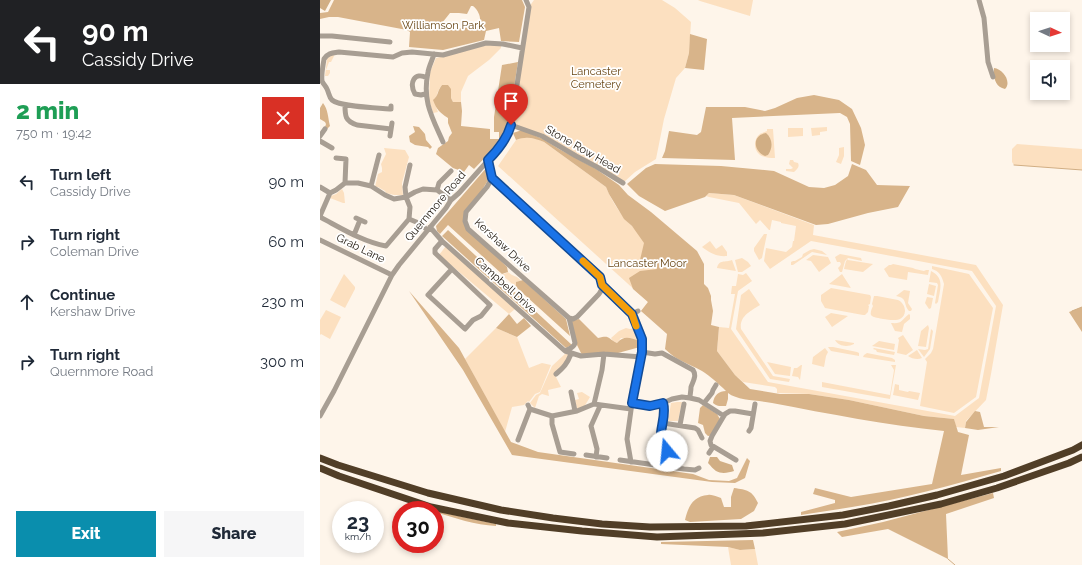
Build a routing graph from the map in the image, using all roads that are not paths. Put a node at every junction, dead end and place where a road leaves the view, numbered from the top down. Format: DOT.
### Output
graph roads {
  1 [pos="526,0"];
  2 [pos="979,0"];
  3 [pos="320,36"];
  4 [pos="390,42"];
  5 [pos="522,48"];
  6 [pos="434,54"];
  7 [pos="322,67"];
  8 [pos="993,77"];
  9 [pos="427,78"];
  10 [pos="321,83"];
  11 [pos="426,94"];
  12 [pos="345,105"];
  13 [pos="391,106"];
  14 [pos="392,123"];
  15 [pos="511,125"];
  16 [pos="325,128"];
  17 [pos="391,129"];
  18 [pos="320,136"];
  19 [pos="390,136"];
  20 [pos="320,141"];
  21 [pos="443,142"];
  22 [pos="332,148"];
  23 [pos="379,155"];
  24 [pos="336,158"];
  25 [pos="488,160"];
  26 [pos="410,165"];
  27 [pos="451,171"];
  28 [pos="492,178"];
  29 [pos="345,183"];
  30 [pos="623,184"];
  31 [pos="371,186"];
  32 [pos="320,187"];
  33 [pos="437,190"];
  34 [pos="330,193"];
  35 [pos="406,197"];
  36 [pos="451,200"];
  37 [pos="320,216"];
  38 [pos="409,219"];
  39 [pos="360,220"];
  40 [pos="428,228"];
  41 [pos="354,235"];
  42 [pos="320,240"];
  43 [pos="442,241"];
  44 [pos="452,270"];
  45 [pos="392,275"];
  46 [pos="602,285"];
  47 [pos="638,311"];
  48 [pos="632,314"];
  49 [pos="569,318"];
  50 [pos="565,351"];
  51 [pos="571,354"];
  52 [pos="604,354"];
  53 [pos="641,355"];
  54 [pos="556,374"];
  55 [pos="716,386"];
  56 [pos="571,392"];
  57 [pos="690,398"];
  58 [pos="632,403"];
  59 [pos="663,403"];
  60 [pos="704,403"];
  61 [pos="684,404"];
  62 [pos="755,404"];
  63 [pos="591,406"];
  64 [pos="600,406"];
  65 [pos="631,410"];
  66 [pos="575,411"];
  67 [pos="753,414"];
  68 [pos="320,416"];
  69 [pos="552,416"];
  70 [pos="724,416"];
  71 [pos="662,423"];
  72 [pos="680,425"];
  73 [pos="749,431"];
  74 [pos="702,438"];
  75 [pos="518,440"];
  76 [pos="1082,445"];
  77 [pos="714,447"];
  78 [pos="574,454"];
  79 [pos="709,454"];
  80 [pos="586,455"];
  81 [pos="596,456"];
  82 [pos="1082,456"];
  83 [pos="320,458"];
  84 [pos="607,458"];
  85 [pos="620,460"];
  86 [pos="736,460"];
  87 [pos="632,462"];
  88 [pos="664,466"];
  89 [pos="320,468"];
  90 [pos="699,468"];
  1 -- 5 [label="street, Quernmore Road"];
  2 -- 8 [label="street"];
  3 -- 4 [label="street"];
  5 -- 6 [label="street"];
  5 -- 15 [label="street, Quernmore Road"];
  6 -- 7 [label="street"];
  6 -- 9 [label="street"];
  7 -- 10 [label="street"];
  9 -- 11 [label="street"];
  9 -- 11 [label="street"];
  10 -- 12 [label="street"];
  11 -- 21 [label="street"];
  12 -- 13 [label="street"];
  12 -- 17 [label="street"];
  14 -- 17 [label="street"];
  15 -- 25 [label="street, Quernmore Road"];
  15 -- 30 [label="street, Stone Row Head"];
  16 -- 18 [label="street"];
  17 -- 19 [label="street"];
  20 -- 22 [label="street"];
  23 -- 31 [label="street"];
  24 -- 29 [label="street"];
  25 -- 28 [label="street"];
  25 -- 36 [label="street, Quernmore Road"];
  26 -- 35 [label="street"];
  27 -- 33 [label="street"];
  28 -- 46 [label="street"];
  28 -- 49 [label="street, Kershaw Drive"];
  29 -- 31 [label="street"];
  29 -- 34 [label="street"];
  31 -- 35 [label="street"];
  32 -- 34 [label="street"];
  33 -- 35 [label="street"];
  33 -- 36 [label="street"];
  34 -- 37 [label="street"];
  35 -- 38 [label="street"];
  36 -- 40 [label="street, Quernmore Road"];
  37 -- 41 [label="street"];
  38 -- 40 [label="street"];
  38 -- 41 [label="street"];
  39 -- 41 [label="street"];
  40 -- 43 [label="street, Campbell Drive"];
  40 -- 45 [label="street, Quernmore Road"];
  42 -- 45 [label="street, Grab Lane"];
  43 -- 44 [label="street"];
  43 -- 50 [label="street, Campbell Drive"];
  44 -- 44 [label="street"];
  45 -- 68 [label="street, Quernmore Road"];
  46 -- 48 [label="street"];
  46 -- 49 [label="street"];
  47 -- 48 [label="street"];
  48 -- 53 [label="street"];
  49 -- 50 [label="street"];
  50 -- 51 [label="street, Campbell Drive"];
  51 -- 52 [label="street, Campbell Drive"];
  51 -- 54 [label="street"];
  52 -- 53 [label="street, Campbell Drive"];
  52 -- 63 [label="street"];
  53 -- 57 [label="street, Campbell Drive"];
  53 -- 58 [label="street"];
  55 -- 60 [label="street"];
  56 -- 66 [label="street"];
  57 -- 59 [label="street"];
  57 -- 60 [label="street"];
  58 -- 59 [label="street"];
  58 -- 65 [label="street"];
  59 -- 71 [label="street"];
  60 -- 70 [label="street"];
  61 -- 72 [label="street"];
  62 -- 67 [label="street"];
  63 -- 64 [label="street"];
  63 -- 66 [label="street"];
  64 -- 65 [label="street"];
  64 -- 81 [label="street"];
  65 -- 87 [label="street"];
  66 -- 69 [label="street"];
  67 -- 70 [label="street"];
  67 -- 73 [label="street"];
  69 -- 75 [label="street"];
  69 -- 78 [label="street"];
  70 -- 77 [label="street"];
  71 -- 72 [label="street"];
  71 -- 88 [label="street"];
  72 -- 74 [label="street"];
  76 -- 83 [label="highway"];
  77 -- 79 [label="street"];
  77 -- 86 [label="street"];
  80 -- 81 [label="street"];
  81 -- 84 [label="street"];
  82 -- 89 [label="highway"];
  85 -- 87 [label="street"];
  87 -- 88 [label="street"];
  88 -- 90 [label="street"];
}
